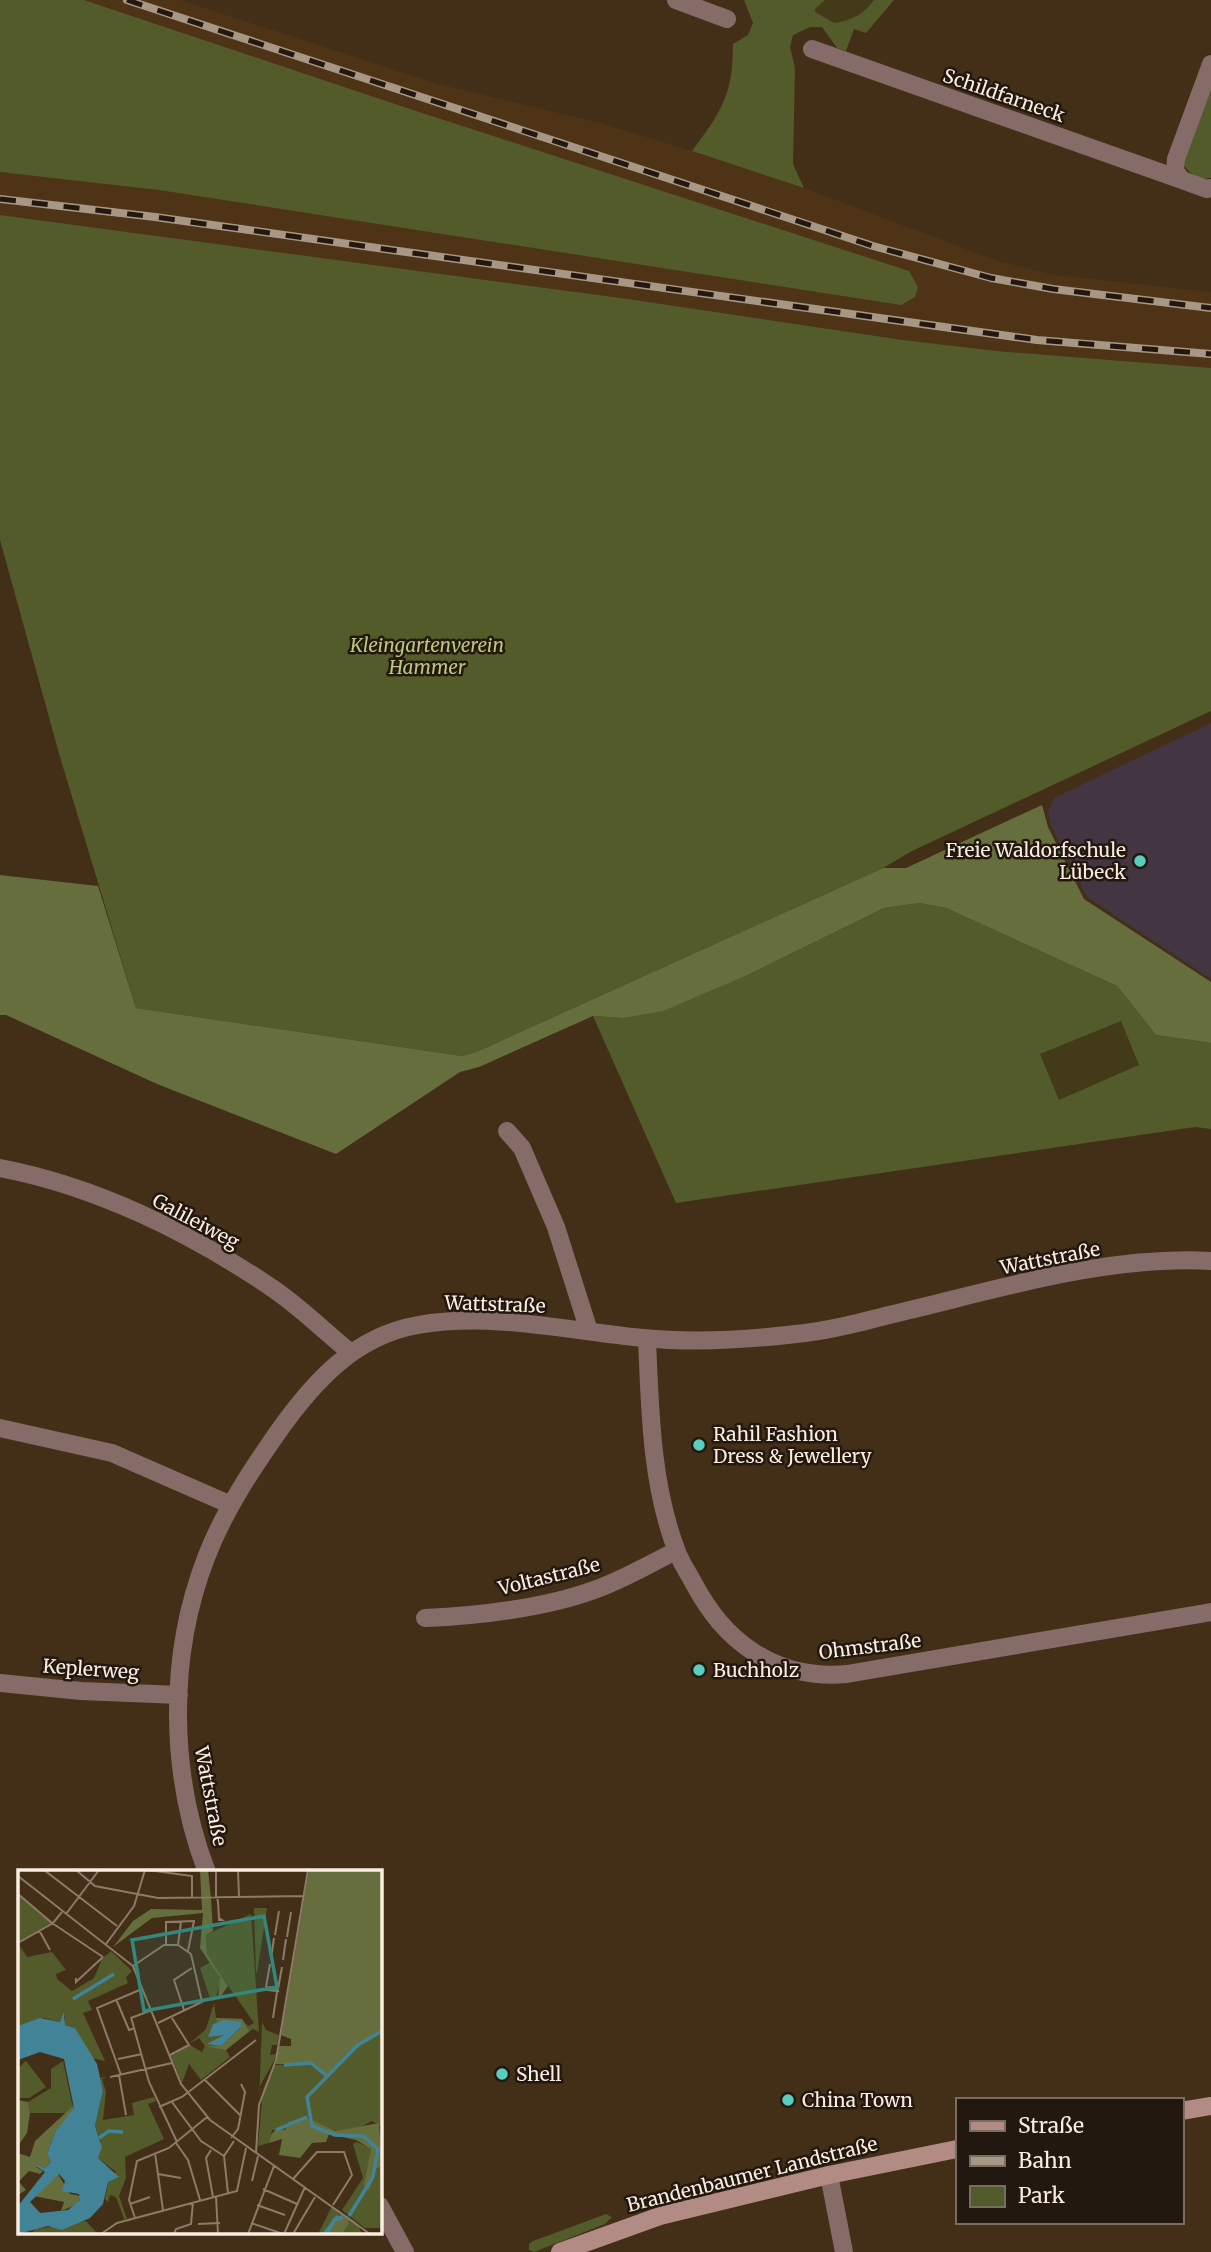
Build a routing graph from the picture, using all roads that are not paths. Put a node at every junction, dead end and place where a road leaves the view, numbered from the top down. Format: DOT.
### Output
graph roads {
  1 [pos="676,0"];
  2 [pos="727,19"];
  3 [pos="812,49"];
  4 [pos="1211,64"];
  5 [pos="1182,180"];
  6 [pos="1211,188"];
  7 [pos="507,1131"];
  8 [pos="0,1168"];
  9 [pos="1211,1261"];
  10 [pos="589,1331"];
  11 [pos="647,1339"];
  12 [pos="350,1352"];
  13 [pos="0,1428"];
  14 [pos="230,1505"];
  15 [pos="676,1551"];
  16 [pos="1211,1612"];
  17 [pos="425,1618"];
  18 [pos="0,1683"];
  19 [pos="179,1695"];
  20 [pos="205,1870"];
  21 [pos="1211,2106"];
  22 [pos="1183,2111"];
  23 [pos="956,2149"];
  24 [pos="829,2175"];
  25 [pos="382,2210"];
  26 [pos="405,2252"];
  27 [pos="560,2252"];
  28 [pos="844,2252"];
  1 -- 2 [label="street"];
  3 -- 5 [label="street, Schildfarneck"];
  4 -- 5 [label="street"];
  5 -- 6 [label="street, Schildfarneck"];
  7 -- 10 [label="street"];
  8 -- 12 [label="street, Galileiweg"];
  9 -- 11 [label="street, Wattstraße"];
  10 -- 11 [label="street, Wattstraße"];
  10 -- 12 [label="street, Wattstraße"];
  11 -- 15 [label="street, Ohmstraße"];
  12 -- 14 [label="street, Wattstraße"];
  13 -- 14 [label="street"];
  14 -- 19 [label="street, Wattstraße"];
  15 -- 16 [label="street, Ohmstraße"];
  15 -- 17 [label="street, Voltastraße"];
  18 -- 19 [label="street, Keplerweg"];
  19 -- 20 [label="street, Wattstraße"];
  21 -- 22 [label="main road"];
  23 -- 24 [label="main road, Brandenbaumer Landstraße"];
  24 -- 27 [label="main road, Brandenbaumer Landstraße"];
  24 -- 28 [label="street"];
  25 -- 26 [label="street"];
}
